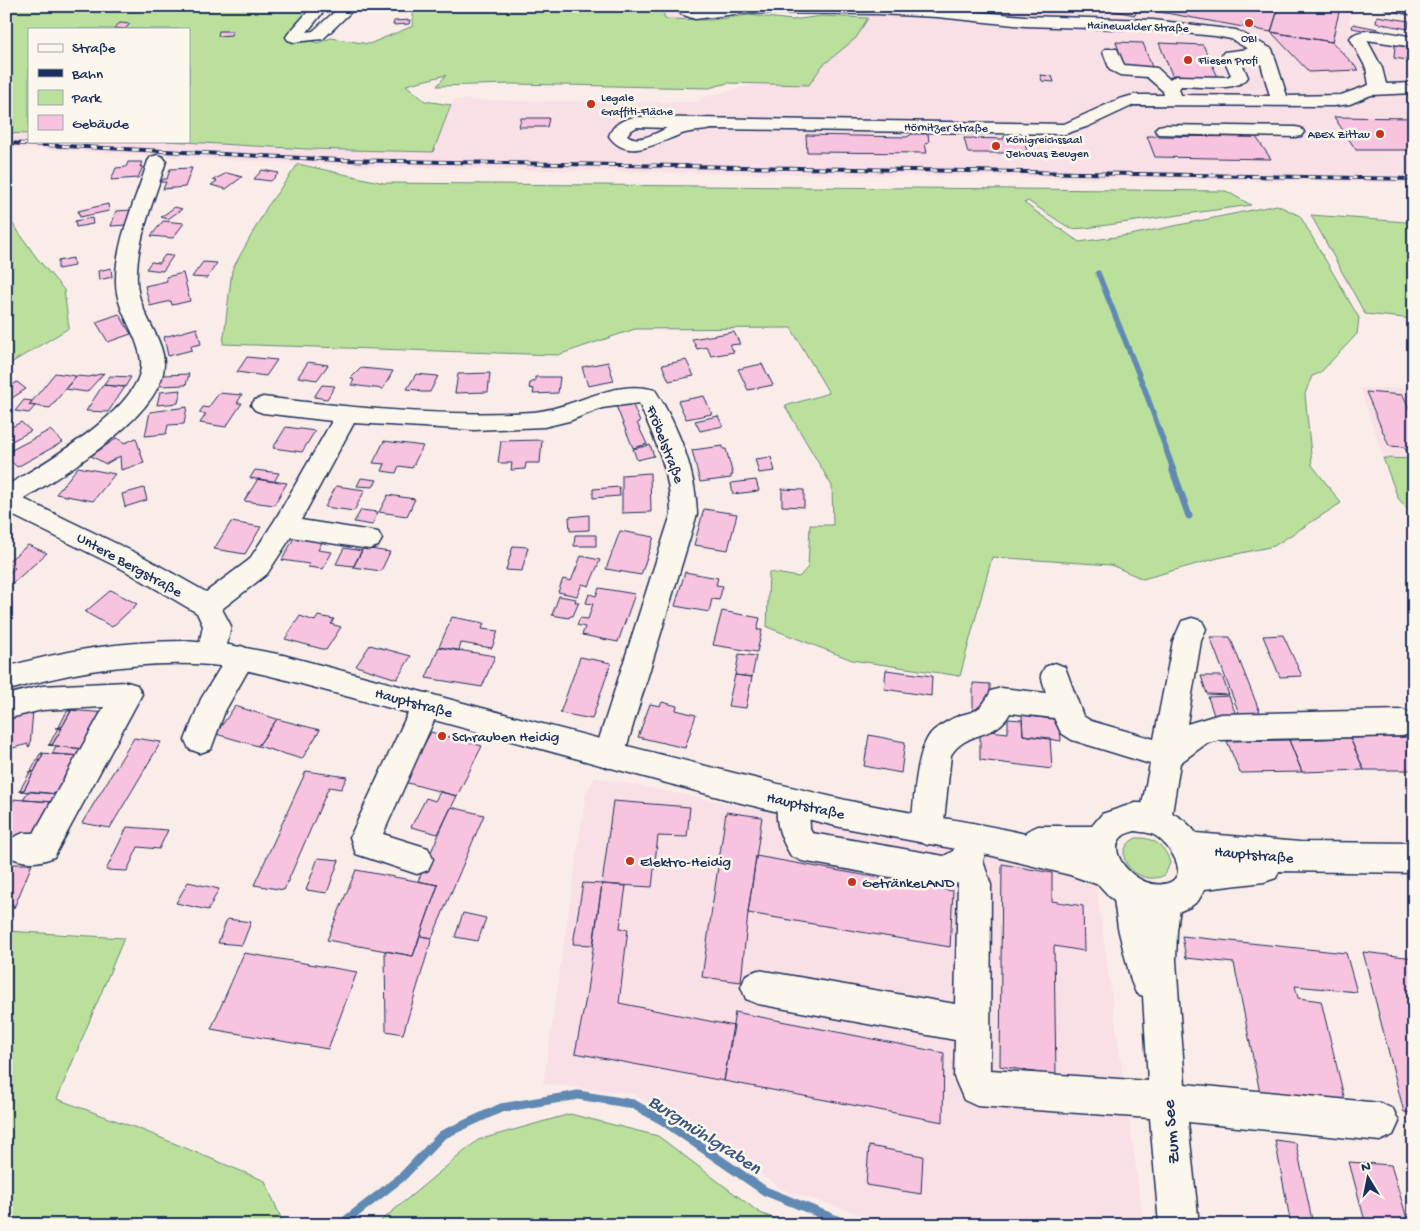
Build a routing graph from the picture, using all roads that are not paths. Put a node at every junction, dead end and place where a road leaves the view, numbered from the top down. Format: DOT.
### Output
graph roads {
  1 [pos="321,6"];
  2 [pos="350,6"];
  3 [pos="684,6"];
  4 [pos="1391,6"];
  5 [pos="740,7"];
  6 [pos="1414,10"];
  7 [pos="1414,42"];
  8 [pos="1111,52"];
  9 [pos="1266,52"];
  10 [pos="1378,88"];
  11 [pos="1413,89"];
  12 [pos="1172,94"];
  13 [pos="1226,101"];
  14 [pos="1280,102"];
  15 [pos="709,124"];
  16 [pos="1164,130"];
  17 [pos="1244,132"];
  18 [pos="1295,132"];
  19 [pos="157,162"];
  20 [pos="263,405"];
  21 [pos="348,415"];
  22 [pos="6,500"];
  23 [pos="284,527"];
  24 [pos="369,539"];
  25 [pos="207,606"];
  26 [pos="1192,629"];
  27 [pos="211,654"];
  28 [pos="241,658"];
  29 [pos="1055,675"];
  30 [pos="6,679"];
  31 [pos="426,705"];
  32 [pos="6,706"];
  33 [pos="1066,707"];
  34 [pos="1403,724"];
  35 [pos="200,740"];
  36 [pos="609,755"];
  37 [pos="1167,756"];
  38 [pos="793,802"];
  39 [pos="1155,820"];
  40 [pos="927,830"];
  41 [pos="1102,841"];
  42 [pos="978,847"];
  43 [pos="23,848"];
  44 [pos="416,858"];
  45 [pos="1414,858"];
  46 [pos="1190,861"];
  47 [pos="1119,882"];
  48 [pos="1164,900"];
  49 [pos="758,988"];
  50 [pos="973,1024"];
  51 [pos="1163,1039"];
  52 [pos="1168,1101"];
  53 [pos="1380,1122"];
  54 [pos="1179,1225"];
  1 -- 2 [label="street"];
  3 -- 5 [label="street, Hainewalder Straße"];
  4 -- 6 [label="street"];
  5 -- 9 [label="street, Hainewalder Straße"];
  7 -- 10 [label="street"];
  8 -- 12 [label="street"];
  9 -- 12 [label="street"];
  9 -- 14 [label="street"];
  10 -- 11 [label="street, Hörnitzer Straße"];
  10 -- 14 [label="street, Hörnitzer Straße"];
  12 -- 13 [label="street, Hörnitzer Straße"];
  12 -- 15 [label="street, Hörnitzer Straße"];
  13 -- 14 [label="street, Hörnitzer Straße"];
  13 -- 17 [label="street"];
  16 -- 17 [label="street"];
  17 -- 18 [label="street"];
  19 -- 22 [label="street"];
  20 -- 21 [label="street, Fröbelstraße"];
  21 -- 23 [label="street"];
  21 -- 36 [label="street, Fröbelstraße"];
  22 -- 25 [label="street, Untere Bergstraße"];
  23 -- 24 [label="street"];
  23 -- 25 [label="street"];
  25 -- 27 [label="street"];
  26 -- 37 [label="street"];
  27 -- 28 [label="street, Hauptstraße"];
  27 -- 30 [label="street, Hauptstraße"];
  28 -- 31 [label="street, Hauptstraße"];
  28 -- 35 [label="street"];
  29 -- 33 [label="street"];
  31 -- 36 [label="street, Hauptstraße"];
  31 -- 44 [label="street"];
  32 -- 43 [label="street"];
  33 -- 37 [label="street"];
  33 -- 40 [label="street"];
  34 -- 37 [label="street"];
  36 -- 38 [label="street, Hauptstraße"];
  37 -- 39 [label="street"];
  38 -- 40 [label="street, Hauptstraße"];
  38 -- 42 [label="street"];
  39 -- 41 [label="street"];
  39 -- 46 [label="street"];
  40 -- 42 [label="street, Hauptstraße"];
  41 -- 42 [label="street, Hauptstraße"];
  41 -- 47 [label="street"];
  42 -- 47 [label="street, Hauptstraße"];
  42 -- 50 [label="street"];
  45 -- 46 [label="street, Hauptstraße"];
  46 -- 48 [label="street"];
  47 -- 48 [label="street"];
  47 -- 51 [label="street, Zum See"];
  48 -- 51 [label="street, Zum See"];
  49 -- 50 [label="street"];
  50 -- 52 [label="street"];
  51 -- 52 [label="street, Zum See"];
  52 -- 53 [label="street"];
  52 -- 54 [label="street, Zum See"];
}
